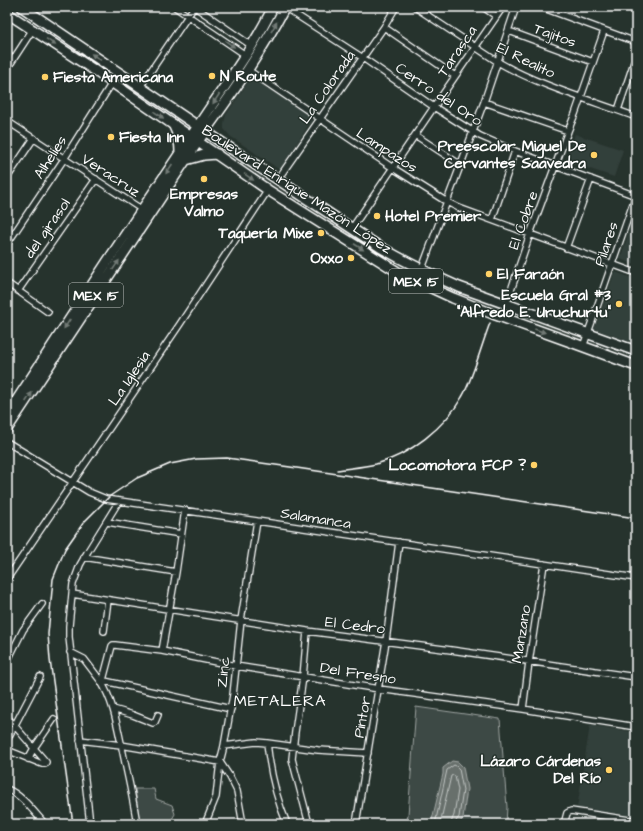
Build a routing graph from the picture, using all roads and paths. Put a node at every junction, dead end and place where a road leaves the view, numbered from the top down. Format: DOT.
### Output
graph roads {
  1 [pos="22,7"];
  2 [pos="175,7"];
  3 [pos="195,7"];
  4 [pos="273,7"];
  5 [pos="284,7"];
  6 [pos="396,7"];
  7 [pos="415,7"];
  8 [pos="483,7"];
  9 [pos="503,7"];
  10 [pos="516,7"];
  11 [pos="541,7"];
  12 [pos="7,13"];
  13 [pos="188,16"];
  14 [pos="496,16"];
  15 [pos="222,25"];
  16 [pos="384,27"];
  17 [pos="33,29"];
  18 [pos="509,31"];
  19 [pos="604,31"];
  20 [pos="216,34"];
  21 [pos="636,42"];
  22 [pos="252,46"];
  23 [pos="475,47"];
  24 [pos="247,56"];
  25 [pos="636,56"];
  26 [pos="363,58"];
  27 [pos="498,62"];
  28 [pos="593,62"];
  29 [pos="7,69"];
  30 [pos="248,70"];
  31 [pos="455,76"];
  32 [pos="112,83"];
  33 [pos="140,87"];
  34 [pos="580,98"];
  35 [pos="484,102"];
  36 [pos="434,106"];
  37 [pos="618,110"];
  38 [pos="636,117"];
  39 [pos="319,119"];
  40 [pos="7,121"];
  41 [pos="173,124"];
  42 [pos="202,128"];
  43 [pos="568,131"];
  44 [pos="473,132"];
  45 [pos="415,135"];
  46 [pos="34,138"];
  47 [pos="195,139"];
  48 [pos="514,151"];
  49 [pos="180,152"];
  50 [pos="217,154"];
  51 [pos="64,159"];
  52 [pos="186,160"];
  53 [pos="461,165"];
  54 [pos="555,166"];
  55 [pos="392,168"];
  56 [pos="7,178"];
  57 [pos="96,179"];
  58 [pos="278,179"];
  59 [pos="591,179"];
  60 [pos="268,190"];
  61 [pos="636,195"];
  62 [pos="447,202"];
  63 [pos="146,212"];
  64 [pos="492,220"];
  65 [pos="352,228"];
  66 [pos="530,234"];
  67 [pos="7,244"];
  68 [pos="566,248"];
  69 [pos="611,264"];
  70 [pos="421,269"];
  71 [pos="636,273"];
  72 [pos="417,282"];
  73 [pos="7,283"];
  74 [pos="18,291"];
  75 [pos="506,305"];
  76 [pos="48,312"];
  77 [pos="588,334"];
  78 [pos="583,347"];
  79 [pos="636,352"];
  80 [pos="636,366"];
  81 [pos="7,415"];
  82 [pos="7,429"];
  83 [pos="7,442"];
  84 [pos="72,482"];
  85 [pos="119,501"];
  86 [pos="185,510"];
  87 [pos="256,521"];
  88 [pos="107,522"];
  89 [pos="181,534"];
  90 [pos="399,542"];
  91 [pos="84,557"];
  92 [pos="544,564"];
  93 [pos="176,572"];
  94 [pos="636,578"];
  95 [pos="7,579"];
  96 [pos="72,594"];
  97 [pos="108,600"];
  98 [pos="42,604"];
  99 [pos="170,609"];
  100 [pos="241,620"];
  101 [pos="104,631"];
  102 [pos="307,631"];
  103 [pos="386,641"];
  104 [pos="70,652"];
  105 [pos="162,652"];
  106 [pos="7,662"];
  107 [pos="529,662"];
  108 [pos="236,666"];
  109 [pos="303,677"];
  110 [pos="636,677"];
  111 [pos="40,678"];
  112 [pos="101,680"];
  113 [pos="378,689"];
  114 [pos="113,709"];
  115 [pos="231,709"];
  116 [pos="523,709"];
  117 [pos="158,715"];
  118 [pos="7,717"];
  119 [pos="54,719"];
  120 [pos="15,725"];
  121 [pos="636,727"];
  122 [pos="7,740"];
  123 [pos="80,740"];
  124 [pos="267,743"];
  125 [pos="121,745"];
  126 [pos="224,746"];
  127 [pos="293,747"];
  128 [pos="34,748"];
  129 [pos="7,750"];
  130 [pos="368,753"];
  131 [pos="28,759"];
  132 [pos="220,762"];
  133 [pos="7,789"];
  134 [pos="636,821"];
  135 [pos="45,824"];
  136 [pos="90,824"];
  137 [pos="137,824"];
  138 [pos="205,824"];
  139 [pos="243,824"];
  140 [pos="288,824"];
  141 [pos="309,824"];
  142 [pos="356,824"];
  143 [pos="564,824"];
  33 -- 1 [label="main road, MEX 15, one-way"];
  2 -- 13 [label="street"];
  3 -- 13 [label="street"];
  3 -- 15 [label="street"];
  4 -- 22 [label="main road"];
  5 -- 26 [label="street, Cerro del Oro"];
  30 -- 5 [label="main road, one-way"];
  6 -- 16 [label="street, La Colorada"];
  7 -- 23 [label="street, El Realito"];
  8 -- 14 [label="street"];
  9 -- 14 [label="street, Tarasca"];
  10 -- 18 [label="street"];
  11 -- 19 [label="street"];
  12 -- 17 [label="main road, Boulevard Enrique Mazón López / MEX 15"];
  13 -- 20 [label="street"];
  13 -- 33 [label="street"];
  14 -- 23 [label="street, Tarasca"];
  15 -- 20 [label="street"];
  15 -- 22 [label="street"];
  16 -- 26 [label="street, La Colorada"];
  16 -- 31 [label="street"];
  17 -- 29 [label="street"];
  17 -- 32 [label="main road, Boulevard Enrique Mazón López / MEX 15, one-way"];
  18 -- 27 [label="street"];
  18 -- 28 [label="street, Tajitos"];
  19 -- 21 [label="street"];
  19 -- 28 [label="street, El Cobre"];
  20 -- 24 [label="street, one-way"];
  22 -- 24 [label="main road"];
  23 -- 27 [label="street, El Realito"];
  23 -- 31 [label="street, Tarasca"];
  24 -- 30 [label="main road"];
  24 -- 42 [label="main road, one-way"];
  25 -- 37 [label="street"];
  26 -- 36 [label="street, Cerro del Oro"];
  26 -- 39 [label="street, La Colorada"];
  27 -- 34 [label="street, El Realito"];
  27 -- 35 [label="street"];
  28 -- 34 [label="street, El Cobre"];
  30 -- 39 [label="street, Lampazos"];
  30 -- 42 [label="main road"];
  31 -- 36 [label="street, Tarasca"];
  32 -- 41 [label="main road, Boulevard Enrique Mazón López / MEX 15, one-way"];
  32 -- 51 [label="street, Alhelíes"];
  33 -- 42 [label="main road, MEX 15"];
  34 -- 37 [label="street, El Realito"];
  34 -- 43 [label="street, El Cobre"];
  35 -- 43 [label="street"];
  35 -- 44 [label="street"];
  36 -- 44 [label="street, Cerro del Oro"];
  36 -- 45 [label="street, Tarasca"];
  37 -- 38 [label="street, El Realito"];
  39 -- 55 [label="street, Lampazos"];
  39 -- 58 [label="street, La Colorada"];
  40 -- 46 [label="street, Veracruz"];
  41 -- 47 [label="main road, Boulevard Enrique Mazón López / MEX 15"];
  41 -- 49 [label="main road"];
  42 -- 47 [label="main road"];
  42 -- 58 [label="main road, Boulevard Enrique Mazón López / MEX 15"];
  43 -- 54 [label="street, El Cobre"];
  44 -- 48 [label="street, Cerro del Oro"];
  44 -- 53 [label="street"];
  45 -- 53 [label="street"];
  45 -- 55 [label="street, Tarasca"];
  46 -- 51 [label="street, Veracruz"];
  46 -- 56 [label="street"];
  47 -- 49 [label="main road, MEX 15"];
  47 -- 50 [label="main road, Boulevard Enrique Mazón López / MEX 15"];
  47 -- 52 [label="main road, MEX 15"];
  48 -- 54 [label="street, Cerro del Oro"];
  48 -- 64 [label="street"];
  49 -- 63 [label="main road, MEX 15, one-way"];
  50 -- 52 [label="main road"];
  50 -- 60 [label="main road, Boulevard Enrique Mazón López / MEX 15, one-way"];
  51 -- 57 [label="street, Veracruz"];
  51 -- 67 [label="street, Alhelíes"];
  52 -- 63 [label="main road, MEX 15"];
  53 -- 62 [label="street"];
  54 -- 59 [label="street, Cerro del Oro"];
  54 -- 66 [label="street, El Cobre"];
  55 -- 62 [label="street, Lampazos"];
  55 -- 65 [label="street, Tarasca"];
  57 -- 63 [label="street, Veracruz"];
  57 -- 74 [label="street, del girasol"];
  58 -- 65 [label="main road, Boulevard Enrique Mazón López / MEX 15"];
  59 -- 61 [label="street, Cerro del Oro"];
  59 -- 68 [label="street"];
  60 -- 72 [label="main road, Boulevard Enrique Mazón López / MEX 15, one-way"];
  60 -- 84 [label="street, La Iglesia"];
  61 -- 69 [label="street, Pilares"];
  62 -- 64 [label="street, Lampazos"];
  62 -- 70 [label="street"];
  63 -- 81 [label="main road, MEX 15, one-way"];
  82 -- 63 [label="main road, MEX 15, one-way"];
  64 -- 66 [label="street, Lampazos"];
  65 -- 70 [label="main road, Boulevard Enrique Mazón López / MEX 15"];
  66 -- 68 [label="street, Lampazos"];
  66 -- 75 [label="street, El Cobre"];
  68 -- 69 [label="street, Lampazos"];
  69 -- 71 [label="street, Lampazos"];
  69 -- 77 [label="street, Pilares"];
  70 -- 72 [label="street"];
  70 -- 75 [label="main road, Boulevard Enrique Mazón López / MEX 15"];
  72 -- 78 [label="main road, Boulevard Enrique Mazón López / MEX 15, one-way"];
  73 -- 74 [label="street"];
  74 -- 76 [label="street"];
  75 -- 77 [label="main road, Boulevard Enrique Mazón López / MEX 15"];
  77 -- 78 [label="street, Pilares"];
  77 -- 79 [label="main road, Boulevard Enrique Mazón López / MEX 15"];
  78 -- 80 [label="main road, Boulevard Enrique Mazón López / MEX 15"];
  83 -- 84 [label="street, Salamanca"];
  84 -- 85 [label="street, Salamanca"];
  84 -- 95 [label="street, La Iglesia"];
  85 -- 86 [label="street, Salamanca"];
  85 -- 88 [label="street"];
  86 -- 87 [label="street, Salamanca"];
  86 -- 89 [label="street"];
  87 -- 90 [label="street, Salamanca"];
  87 -- 100 [label="street, Zinc"];
  88 -- 89 [label="street"];
  88 -- 91 [label="street"];
  89 -- 93 [label="street"];
  90 -- 92 [label="street, Salamanca"];
  90 -- 103 [label="street, Pintor"];
  91 -- 93 [label="street"];
  91 -- 96 [label="street"];
  92 -- 94 [label="street, Salamanca"];
  92 -- 107 [label="street, Manzano"];
  93 -- 99 [label="street"];
  96 -- 97 [label="street, El Cedro"];
  96 -- 104 [label="street"];
  97 -- 99 [label="street, El Cedro"];
  97 -- 101 [label="street"];
  98 -- 106 [label="street"];
  99 -- 100 [label="street, El Cedro"];
  99 -- 105 [label="street"];
  100 -- 102 [label="street, El Cedro"];
  100 -- 108 [label="street, Zinc"];
  102 -- 103 [label="street, El Cedro"];
  102 -- 109 [label="street"];
  103 -- 107 [label="street, El Cedro"];
  103 -- 113 [label="street, Pintor"];
  104 -- 112 [label="street"];
  104 -- 123 [label="street"];
  105 -- 108 [label="street, Del Fresno"];
  105 -- 112 [label="street, Del Fresno"];
  107 -- 110 [label="street, El Cedro"];
  107 -- 116 [label="street, Manzano"];
  108 -- 109 [label="street, Del Fresno"];
  108 -- 115 [label="street, Zinc"];
  109 -- 113 [label="street, Del Fresno"];
  109 -- 127 [label="street"];
  111 -- 120 [label="street"];
  112 -- 114 [label="street"];
  112 -- 115 [label="street"];
  113 -- 116 [label="street, Del Fresno"];
  113 -- 130 [label="street, Pintor"];
  114 -- 117 [label="street"];
  114 -- 125 [label="street"];
  115 -- 126 [label="street, Zinc"];
  116 -- 121 [label="street, Del Fresno"];
  118 -- 120 [label="street"];
  119 -- 128 [label="street"];
  120 -- 122 [label="street"];
  120 -- 128 [label="street"];
  123 -- 125 [label="street"];
  123 -- 136 [label="street"];
  124 -- 126 [label="street"];
  124 -- 127 [label="street"];
  124 -- 140 [label="street"];
  125 -- 132 [label="street"];
  125 -- 137 [label="street"];
  126 -- 132 [label="street, Zinc"];
  127 -- 130 [label="street"];
  127 -- 141 [label="street"];
  128 -- 131 [label="street"];
  128 -- 131 [label="street"];
  129 -- 131 [label="street"];
  130 -- 142 [label="street, Pintor"];
  132 -- 138 [label="street, Zinc"];
  132 -- 139 [label="street"];
  133 -- 135 [label="street"];
  134 -- 143 [label="street"];
}
